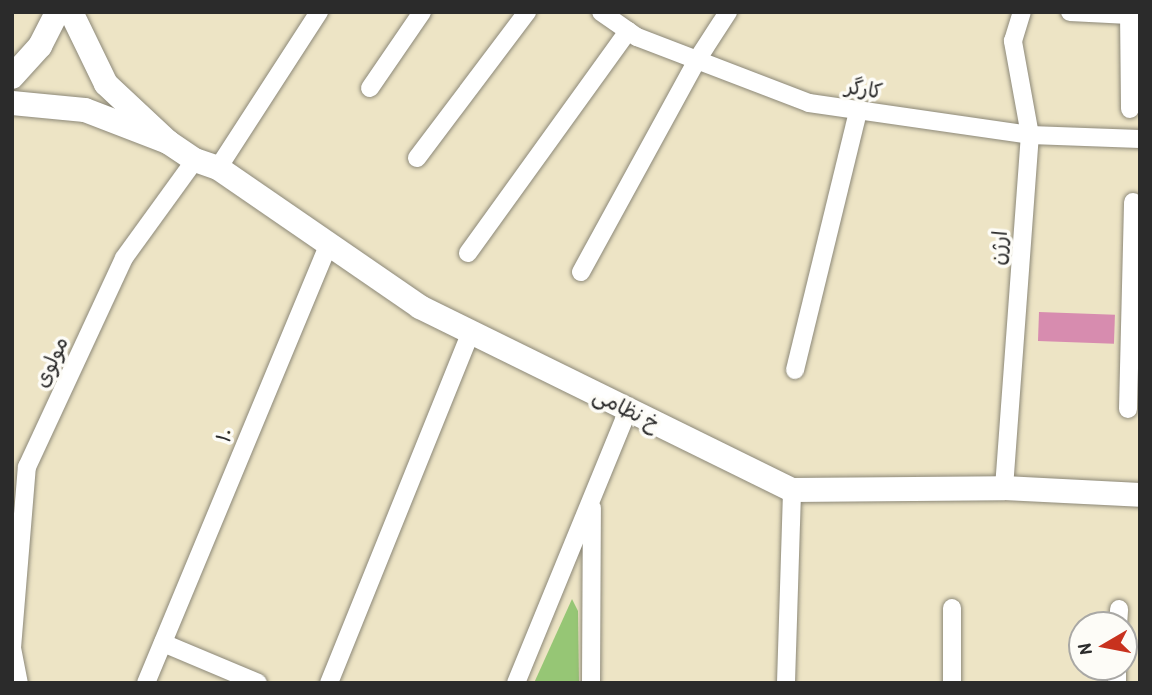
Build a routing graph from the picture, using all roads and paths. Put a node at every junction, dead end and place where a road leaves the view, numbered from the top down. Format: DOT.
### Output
graph roads {
  1 [pos="57,12"];
  2 [pos="71,12"];
  3 [pos="319,12"];
  4 [pos="422,12"];
  5 [pos="527,12"];
  6 [pos="601,12"];
  7 [pos="728,12"];
  8 [pos="1022,12"];
  9 [pos="1070,12"];
  10 [pos="1129,13"];
  11 [pos="628,30"];
  12 [pos="696,60"];
  13 [pos="12,77"];
  14 [pos="370,88"];
  15 [pos="12,103"];
  16 [pos="1130,109"];
  17 [pos="858,111"];
  18 [pos="1030,135"];
  19 [pos="1140,139"];
  20 [pos="168,142"];
  21 [pos="417,158"];
  22 [pos="195,160"];
  23 [pos="218,168"];
  24 [pos="1133,202"];
  25 [pos="329,244"];
  26 [pos="468,253"];
  27 [pos="581,272"];
  28 [pos="1135,301"];
  29 [pos="471,332"];
  30 [pos="795,370"];
  31 [pos="1128,409"];
  32 [pos="628,410"];
  33 [pos="1004,488"];
  34 [pos="792,490"];
  35 [pos="1140,495"];
  36 [pos="592,498"];
  37 [pos="952,608"];
  38 [pos="13,629"];
  39 [pos="163,643"];
  40 [pos="12,648"];
  41 [pos="19,683"];
  42 [pos="146,683"];
  43 [pos="258,683"];
  44 [pos="329,683"];
  45 [pos="516,683"];
  46 [pos="591,683"];
  47 [pos="786,683"];
  48 [pos="952,683"];
  1 -- 13 [label="street"];
  2 -- 20 [label="street"];
  3 -- 23 [label="street"];
  4 -- 14 [label="street"];
  5 -- 21 [label="street"];
  6 -- 11 [label="street, کارگر"];
  7 -- 12 [label="street"];
  8 -- 18 [label="street, ارژن"];
  9 -- 10 [label="street"];
  10 -- 16 [label="street"];
  11 -- 12 [label="street, کارگر"];
  11 -- 26 [label="street"];
  12 -- 17 [label="street, کارگر"];
  12 -- 27 [label="street"];
  15 -- 20 [label="street"];
  17 -- 18 [label="street, کارگر"];
  17 -- 30 [label="street"];
  18 -- 19 [label="street, کارگر"];
  18 -- 33 [label="street, ارژن"];
  20 -- 22 [label="street, خ نظامی"];
  22 -- 23 [label="street, خ نظامی"];
  22 -- 38 [label="street, مولوی"];
  23 -- 25 [label="street, خ نظامی"];
  24 -- 28 [label="street"];
  25 -- 29 [label="street, خ نظامی"];
  25 -- 39 [label="street, ۱۰"];
  28 -- 31 [label="street"];
  29 -- 32 [label="street, خ نظامی"];
  29 -- 44 [label="street"];
  32 -- 34 [label="street, خ نظامی"];
  32 -- 36 [label="street"];
  33 -- 34 [label="street, خ نظامی"];
  33 -- 35 [label="street, خ نظامی"];
  34 -- 47 [label="street"];
  36 -- 45 [label="street"];
  36 -- 46 [label="street"];
  37 -- 48 [label="street"];
  38 -- 40 [label="street, مولوی"];
  39 -- 42 [label="street, ۱۰"];
  39 -- 43 [label="street"];
  40 -- 41 [label="street, مولوی"];
}
